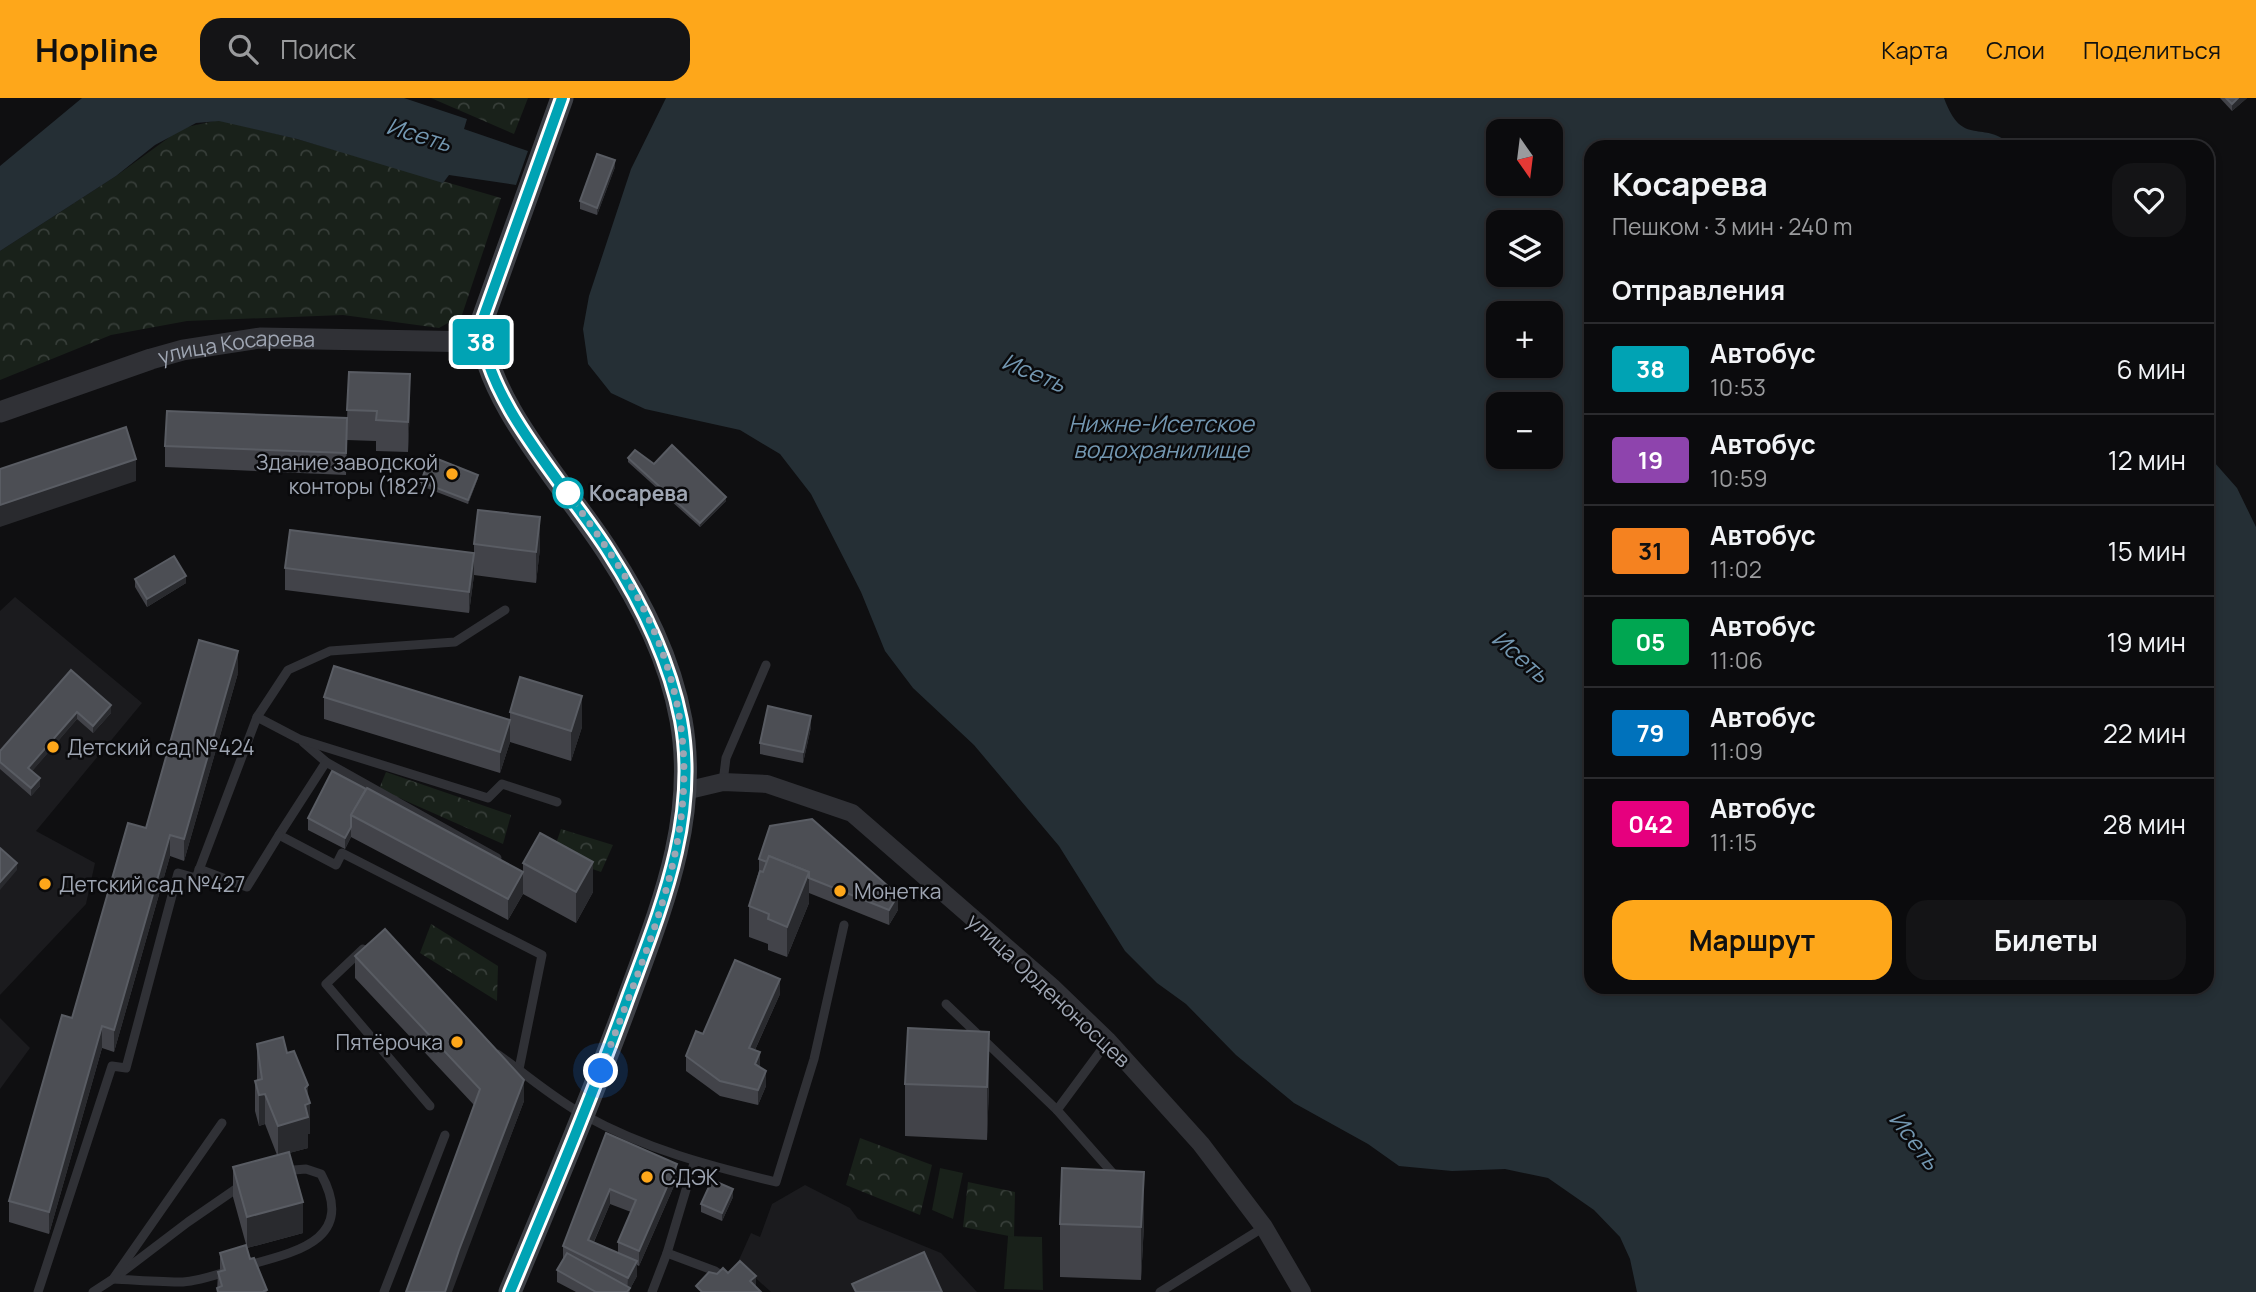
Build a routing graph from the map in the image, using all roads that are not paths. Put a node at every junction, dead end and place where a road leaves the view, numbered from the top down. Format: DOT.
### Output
graph roads {
  1 [pos="562,99"];
  2 [pos="481,342"];
  3 [pos="0,412"];
  4 [pos="505,610"];
  5 [pos="766,665"];
  6 [pos="257,717"];
  7 [pos="299,739"];
  8 [pos="326,762"];
  9 [pos="723,782"];
  10 [pos="685,791"];
  11 [pos="557,802"];
  12 [pos="279,835"];
  13 [pos="505,863"];
  14 [pos="199,869"];
  15 [pos="844,925"];
  16 [pos="376,937"];
  17 [pos="946,1004"];
  18 [pos="1108,1041"];
  19 [pos="486,1046"];
  20 [pos="519,1069"];
  21 [pos="430,1107"];
  22 [pos="1057,1110"];
  23 [pos="584,1115"];
  24 [pos="222,1123"];
  25 [pos="445,1135"];
  26 [pos="694,1163"];
  27 [pos="1123,1185"];
  28 [pos="1264,1227"];
  29 [pos="667,1253"];
  30 [pos="113,1279"];
  31 [pos="38,1292"];
  32 [pos="93,1292"];
  33 [pos="384,1292"];
  34 [pos="510,1292"];
  35 [pos="652,1292"];
  36 [pos="746,1292"];
  37 [pos="1160,1292"];
  38 [pos="1302,1292"];
  1 -- 2 [label="main road"];
  2 -- 3 [label="street, улица Косарева"];
  2 -- 10 [label="main road"];
  4 -- 6 [label="lane"];
  5 -- 9 [label="lane"];
  6 -- 7 [label="lane"];
  6 -- 14 [label="lane"];
  7 -- 8 [label="lane"];
  7 -- 11 [label="lane"];
  8 -- 12 [label="lane"];
  8 -- 13 [label="lane"];
  9 -- 10 [label="street, улица Орденоносцев"];
  9 -- 18 [label="street, улица Орденоносцев"];
  10 -- 23 [label="main road"];
  12 -- 14 [label="lane"];
  12 -- 20 [label="lane"];
  14 -- 31 [label="lane"];
  15 -- 26 [label="lane"];
  16 -- 21 [label="lane"];
  17 -- 22 [label="lane"];
  18 -- 22 [label="lane"];
  18 -- 28 [label="street, улица Орденоносцев"];
  19 -- 20 [label="lane"];
  20 -- 23 [label="lane"];
  22 -- 27 [label="lane"];
  23 -- 26 [label="lane"];
  23 -- 34 [label="main road"];
  24 -- 30 [label="lane"];
  25 -- 33 [label="lane"];
  26 -- 29 [label="lane"];
  28 -- 37 [label="lane"];
  28 -- 38 [label="street, улица Орденоносцев"];
  29 -- 35 [label="lane"];
  29 -- 36 [label="lane"];
  30 -- 30 [label="lane"];
  30 -- 32 [label="lane"];
}
